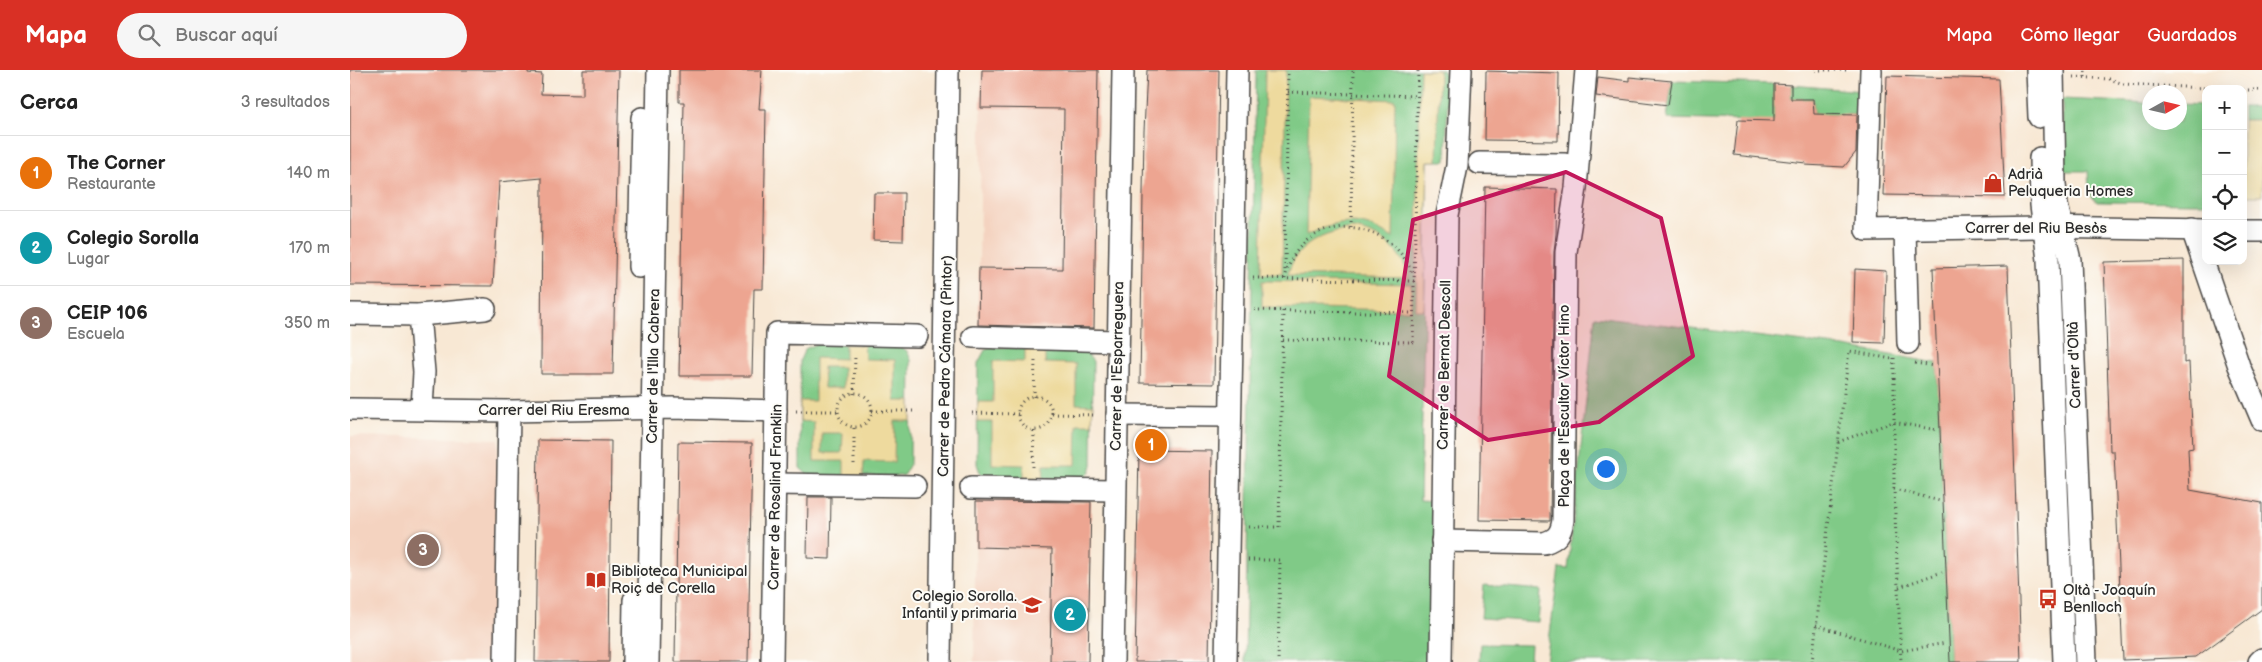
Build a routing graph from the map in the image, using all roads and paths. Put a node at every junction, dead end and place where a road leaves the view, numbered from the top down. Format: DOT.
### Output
graph roads {
  1 [pos="643,70"];
  2 [pos="658,70"];
  3 [pos="948,70"];
  4 [pos="1124,70"];
  5 [pos="1236,70"];
  6 [pos="1288,70"];
  7 [pos="1352,70"];
  8 [pos="1418,70"];
  9 [pos="1461,70"];
  10 [pos="1586,70"];
  11 [pos="1815,70"];
  12 [pos="1848,70"];
  13 [pos="1871,70"];
  14 [pos="2037,70"];
  15 [pos="2085,70"];
  16 [pos="2062,73"];
  17 [pos="2085,77"];
  18 [pos="2202,88"];
  19 [pos="2247,90"];
  20 [pos="2262,90"];
  21 [pos="1288,92"];
  22 [pos="1352,94"];
  23 [pos="1417,96"];
  24 [pos="1571,161"];
  25 [pos="1479,163"];
  26 [pos="1351,227"];
  27 [pos="2053,227"];
  28 [pos="1905,229"];
  29 [pos="2199,229"];
  30 [pos="2247,231"];
  31 [pos="2262,231"];
  32 [pos="1233,277"];
  33 [pos="1285,279"];
  34 [pos="1414,282"];
  35 [pos="484,309"];
  36 [pos="1232,310"];
  37 [pos="1284,311"];
  38 [pos="1413,313"];
  39 [pos="350,314"];
  40 [pos="420,315"];
  41 [pos="855,335"];
  42 [pos="917,336"];
  43 [pos="974,337"];
  44 [pos="1035,339"];
  45 [pos="1283,340"];
  46 [pos="1117,341"];
  47 [pos="1906,355"];
  48 [pos="1893,359"];
  49 [pos="1934,366"];
  50 [pos="854,394"];
  51 [pos="1034,396"];
  52 [pos="350,409"];
  53 [pos="645,409"];
  54 [pos="422,410"];
  55 [pos="509,411"];
  56 [pos="776,411"];
  57 [pos="838,411"];
  58 [pos="872,411"];
  59 [pos="916,411"];
  60 [pos="972,413"];
  61 [pos="1018,414"];
  62 [pos="1052,414"];
  63 [pos="1117,415"];
  64 [pos="1230,416"];
  65 [pos="2262,420"];
  66 [pos="1893,422"];
  67 [pos="854,427"];
  68 [pos="1034,430"];
  69 [pos="1937,430"];
  70 [pos="1838,442"];
  71 [pos="775,484"];
  72 [pos="854,486"];
  73 [pos="915,486"];
  74 [pos="971,488"];
  75 [pos="1033,489"];
  76 [pos="1894,489"];
  77 [pos="1115,490"];
  78 [pos="1940,501"];
  79 [pos="1228,526"];
  80 [pos="1442,541"];
  81 [pos="1228,560"];
  82 [pos="1942,572"];
  83 [pos="1898,587"];
  84 [pos="1816,625"];
  85 [pos="1946,643"];
  86 [pos="1901,652"];
  87 [pos="2262,659"];
  88 [pos="504,662"];
  89 [pos="633,662"];
  90 [pos="648,662"];
  91 [pos="772,662"];
  92 [pos="940,662"];
  93 [pos="1113,662"];
  94 [pos="1226,662"];
  95 [pos="1278,662"];
  96 [pos="1441,662"];
  97 [pos="1812,662"];
  98 [pos="1901,662"];
  99 [pos="2064,662"];
  100 [pos="2086,662"];
  101 [pos="2258,662"];
  1 -- 53 [label="street, Carrer de l'Illa Cabrera"];
  2 -- 53 [label="street, Carrer de l'Illa Cabrera"];
  3 -- 92 [label="street, Carrer de Pedro Cámara (Pintor)"];
  4 -- 46 [label="street, Carrer de l'Esparreguera"];
  5 -- 32 [label="street"];
  6 -- 21 [label="path"];
  7 -- 22 [label="path"];
  8 -- 23 [label="path"];
  9 -- 80 [label="street, Carrer de Bernat Descoll"];
  10 -- 24 [label="street"];
  11 -- 12 [label="path"];
  13 -- 28 [label="street, Carrer del Riu Besòs"];
  14 -- 27 [label="street, Carrer d'Oltà"];
  15 -- 17 [label="path"];
  16 -- 17 [label="path"];
  16 -- 27 [label="street, Carrer d'Oltà"];
  17 -- 18 [label="path"];
  19 -- 20 [label="path"];
  21 -- 22 [label="path"];
  21 -- 33 [label="path"];
  22 -- 23 [label="path"];
  22 -- 26 [label="path"];
  23 -- 34 [label="path"];
  24 -- 25 [label="street"];
  24 -- 80 [label="street, Plaça de l'Escultor Víctor Hino"];
  26 -- 33 [label="path"];
  26 -- 34 [label="path"];
  27 -- 28 [label="street, Carrer del Riu Besòs"];
  27 -- 29 [label="street, Carrer del Riu Besòs"];
  27 -- 99 [label="street, Carrer d'Oltà"];
  27 -- 100 [label="street, Carrer d'Oltà"];
  28 -- 47 [label="street"];
  29 -- 65 [label="street"];
  30 -- 31 [label="street"];
  32 -- 33 [label="path"];
  32 -- 36 [label="street"];
  33 -- 34 [label="path"];
  34 -- 38 [label="path"];
  35 -- 40 [label="street"];
  36 -- 37 [label="path"];
  36 -- 64 [label="street"];
  37 -- 38 [label="path"];
  37 -- 45 [label="path"];
  38 -- 45 [label="path"];
  39 -- 40 [label="street"];
  40 -- 54 [label="street"];
  41 -- 42 [label="street"];
  41 -- 50 [label="path"];
  41 -- 56 [label="street, Carrer de Rosalind Franklin"];
  43 -- 44 [label="street"];
  44 -- 46 [label="street"];
  44 -- 51 [label="path"];
  45 -- 79 [label="path"];
  46 -- 63 [label="street, Carrer de l'Esparreguera"];
  47 -- 48 [label="path"];
  47 -- 48 [label="path"];
  47 -- 49 [label="path"];
  48 -- 66 [label="path"];
  48 -- 70 [label="path"];
  50 -- 57 [label="path"];
  50 -- 58 [label="path"];
  51 -- 61 [label="path"];
  51 -- 62 [label="path"];
  52 -- 54 [label="street, Carrer del Riu Eresma"];
  53 -- 55 [label="street, Carrer del Riu Eresma"];
  53 -- 56 [label="street, Carrer del Riu Eresma"];
  53 -- 89 [label="street, Carrer de l'Illa Cabrera"];
  53 -- 90 [label="street, Carrer de l'Illa Cabrera"];
  54 -- 55 [label="street, Carrer del Riu Eresma"];
  55 -- 88 [label="street"];
  56 -- 57 [label="path"];
  56 -- 71 [label="street, Carrer de Rosalind Franklin"];
  57 -- 67 [label="path"];
  58 -- 59 [label="path"];
  58 -- 67 [label="path"];
  60 -- 61 [label="path"];
  61 -- 68 [label="path"];
  62 -- 63 [label="path"];
  62 -- 68 [label="path"];
  63 -- 64 [label="street"];
  63 -- 77 [label="street, Carrer de l'Esparreguera"];
  64 -- 79 [label="street"];
  66 -- 69 [label="path"];
  66 -- 70 [label="path"];
  66 -- 76 [label="path"];
  67 -- 72 [label="path"];
  68 -- 75 [label="path"];
  70 -- 84 [label="path"];
  71 -- 72 [label="street"];
  71 -- 91 [label="street, Carrer de Rosalind Franklin"];
  72 -- 73 [label="street"];
  74 -- 75 [label="street"];
  75 -- 77 [label="street"];
  76 -- 78 [label="path"];
  76 -- 83 [label="path"];
  77 -- 93 [label="street, Carrer de l'Esparreguera"];
  79 -- 81 [label="street"];
  80 -- 96 [label="street, Carrer de Bernat Descoll"];
  81 -- 94 [label="street"];
  81 -- 95 [label="path"];
  82 -- 83 [label="path"];
  83 -- 86 [label="path"];
  84 -- 86 [label="path"];
  84 -- 97 [label="path"];
  85 -- 86 [label="path"];
  86 -- 98 [label="path"];
  87 -- 101 [label="street"];
}
